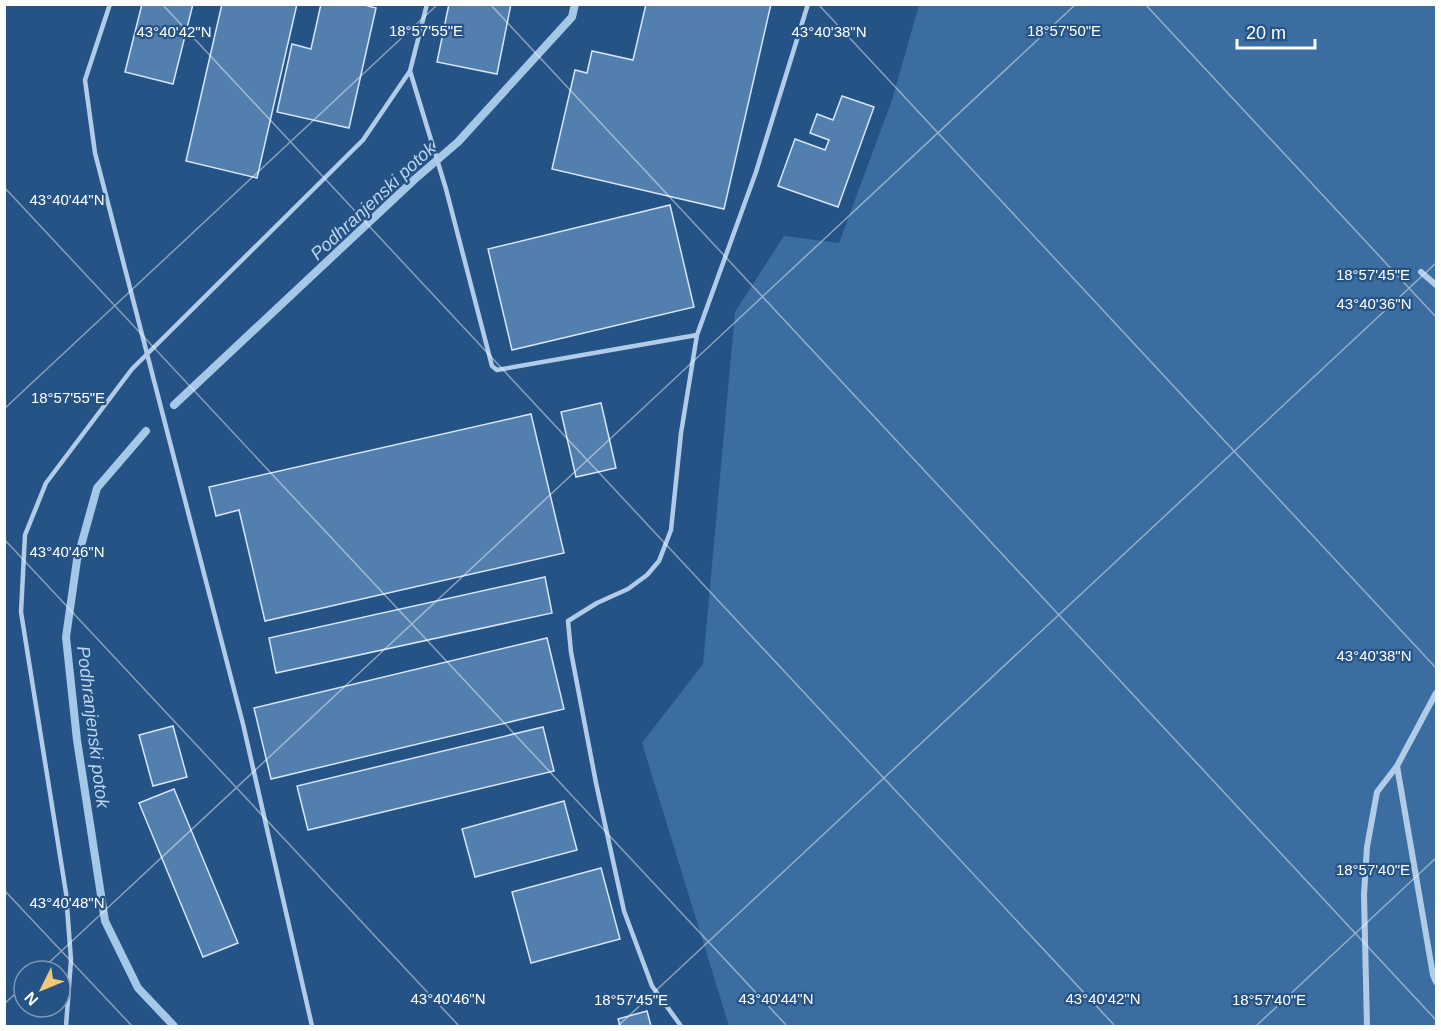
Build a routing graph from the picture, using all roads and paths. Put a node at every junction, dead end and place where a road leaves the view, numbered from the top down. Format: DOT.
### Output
graph roads {
  1 [pos="110,4"];
  2 [pos="427,4"];
  3 [pos="808,4"];
  4 [pos="410,70"];
  5 [pos="1421,272"];
  6 [pos="1437,285"];
  7 [pos="698,335"];
  8 [pos="148,356"];
  9 [pos="1437,693"];
  10 [pos="1397,766"];
  11 [pos="1437,982"];
  12 [pos="66,1026"];
  13 [pos="312,1026"];
  14 [pos="681,1026"];
  15 [pos="1367,1026"];
  1 -- 8 [label="lane"];
  2 -- 4 [label="lane"];
  3 -- 7 [label="lane"];
  4 -- 7 [label="lane"];
  4 -- 8 [label="lane"];
  5 -- 6 [label="street"];
  7 -- 14 [label="lane"];
  8 -- 12 [label="lane"];
  8 -- 13 [label="lane"];
  9 -- 10 [label="street"];
  10 -- 11 [label="street"];
  10 -- 15 [label="street"];
}
